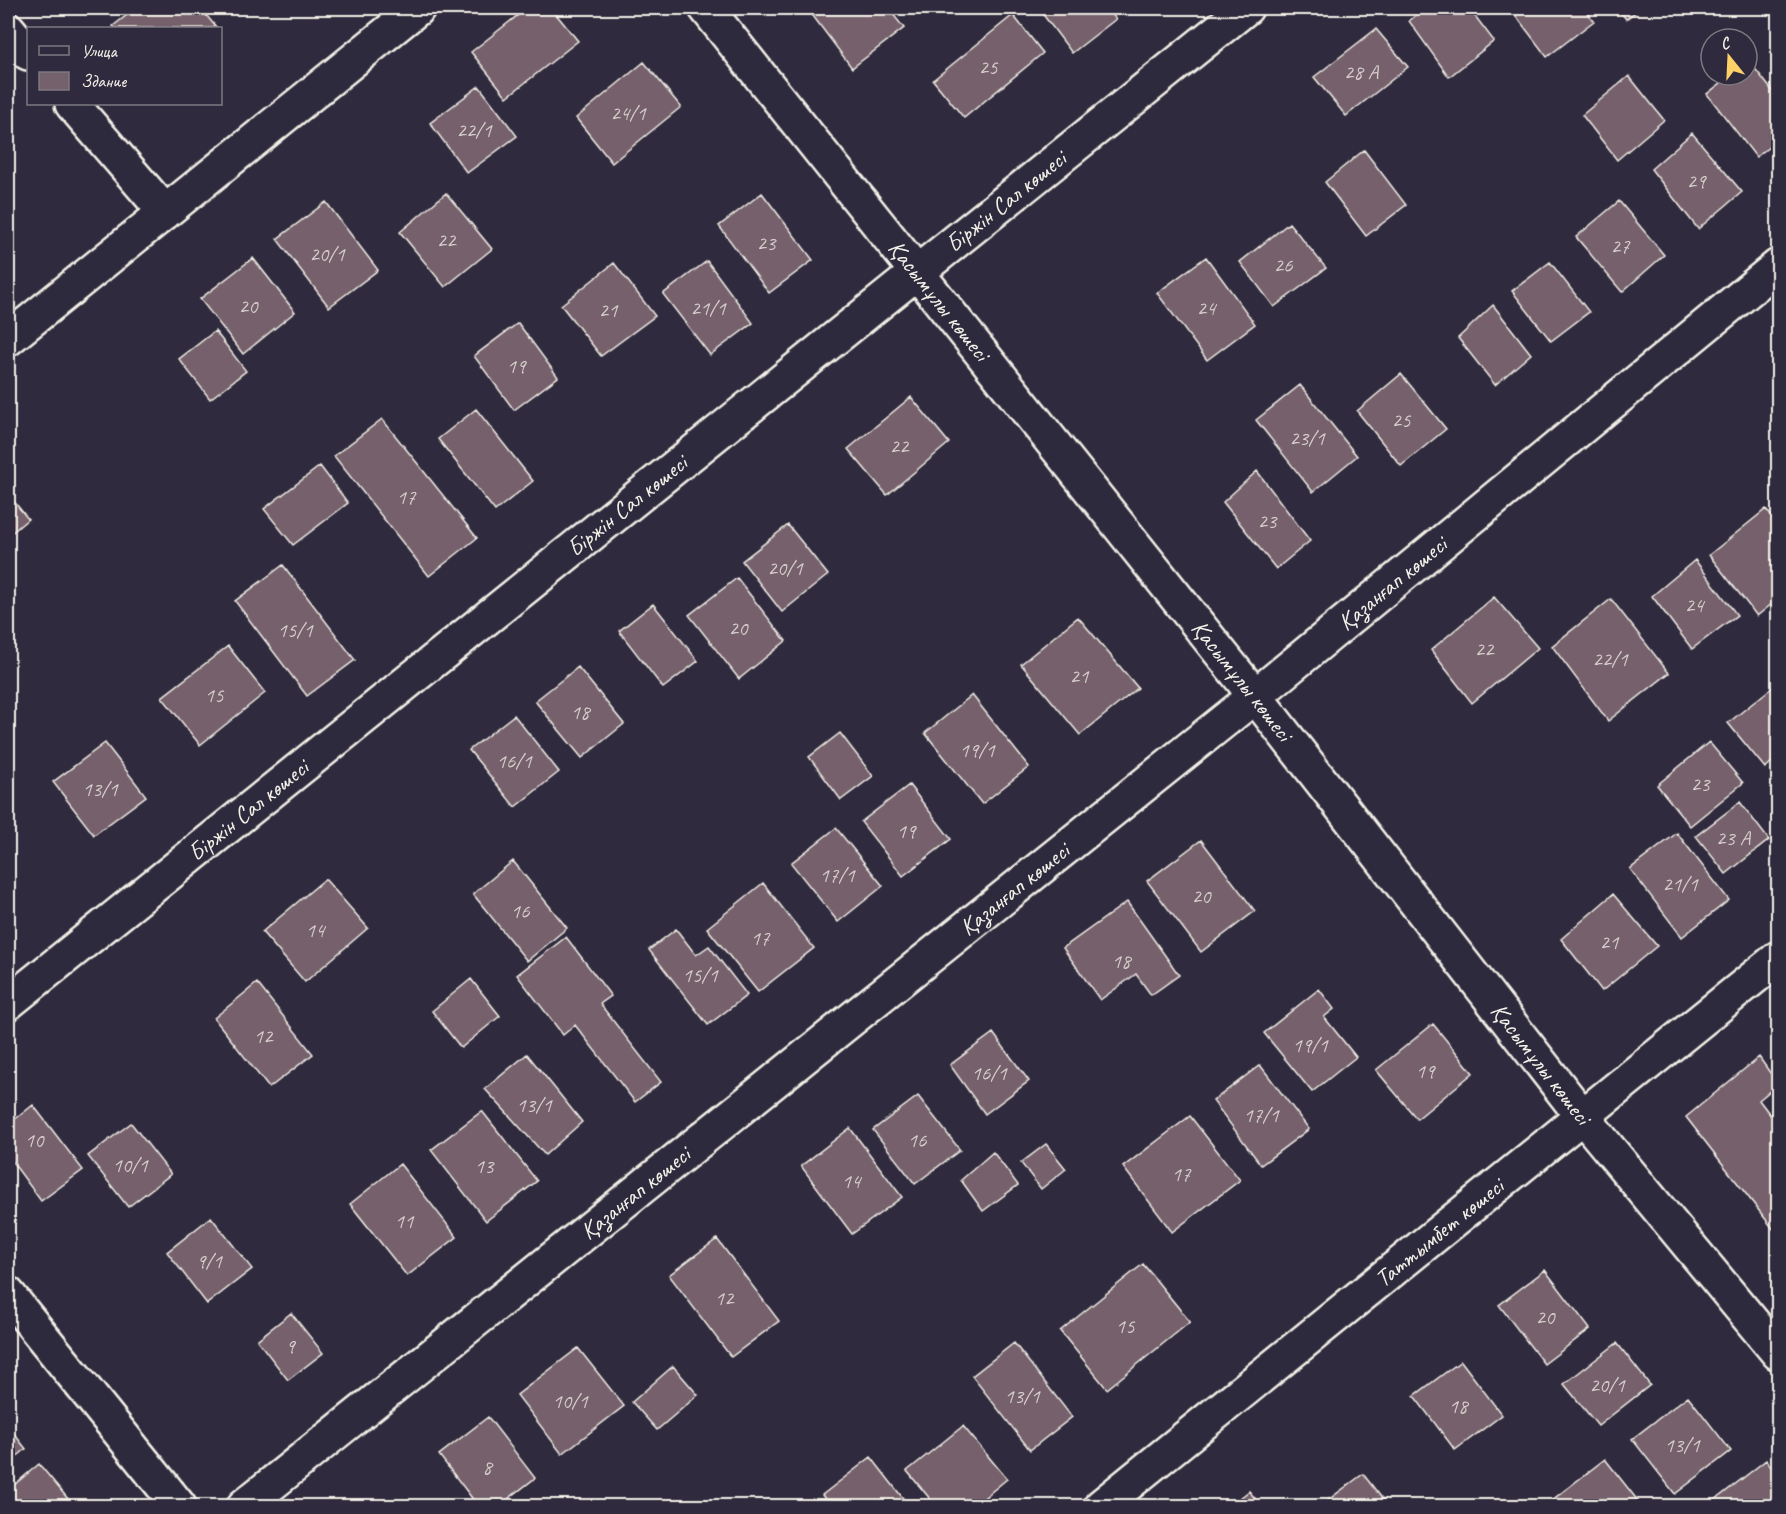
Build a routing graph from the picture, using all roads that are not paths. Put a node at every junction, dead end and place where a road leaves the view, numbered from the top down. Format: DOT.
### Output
graph roads {
  1 [pos="418,8"];
  2 [pos="706,8"];
  3 [pos="1246,8"];
  4 [pos="8,29"];
  5 [pos="27,52"];
  6 [pos="73,105"];
  7 [pos="165,212"];
  8 [pos="1779,266"];
  9 [pos="916,271"];
  10 [pos="8,339"];
  11 [pos="1255,696"];
  12 [pos="1779,958"];
  13 [pos="8,1003"];
  14 [pos="1582,1116"];
  15 [pos="8,1294"];
  16 [pos="1779,1353"];
  17 [pos="179,1506"];
  18 [pos="244,1506"];
  19 [pos="1101,1506"];
  1 -- 7 [label="street"];
  2 -- 9 [label="street, Қасымұлы көшесі"];
  3 -- 9 [label="street, Біржін Сал көшесі"];
  4 -- 5 [label="street"];
  6 -- 7 [label="street"];
  7 -- 10 [label="street"];
  8 -- 11 [label="street, Қазанғап көшесі"];
  9 -- 11 [label="street, Қасымұлы көшесі"];
  9 -- 13 [label="street, Біржін Сал көшесі"];
  11 -- 14 [label="street, Қасымұлы көшесі"];
  11 -- 18 [label="street, Қазанғап көшесі"];
  12 -- 14 [label="street, Таттымбет көшесі"];
  14 -- 16 [label="street, Қасымұлы көшесі"];
  14 -- 19 [label="street, Таттымбет көшесі"];
  15 -- 17 [label="street"];
}
